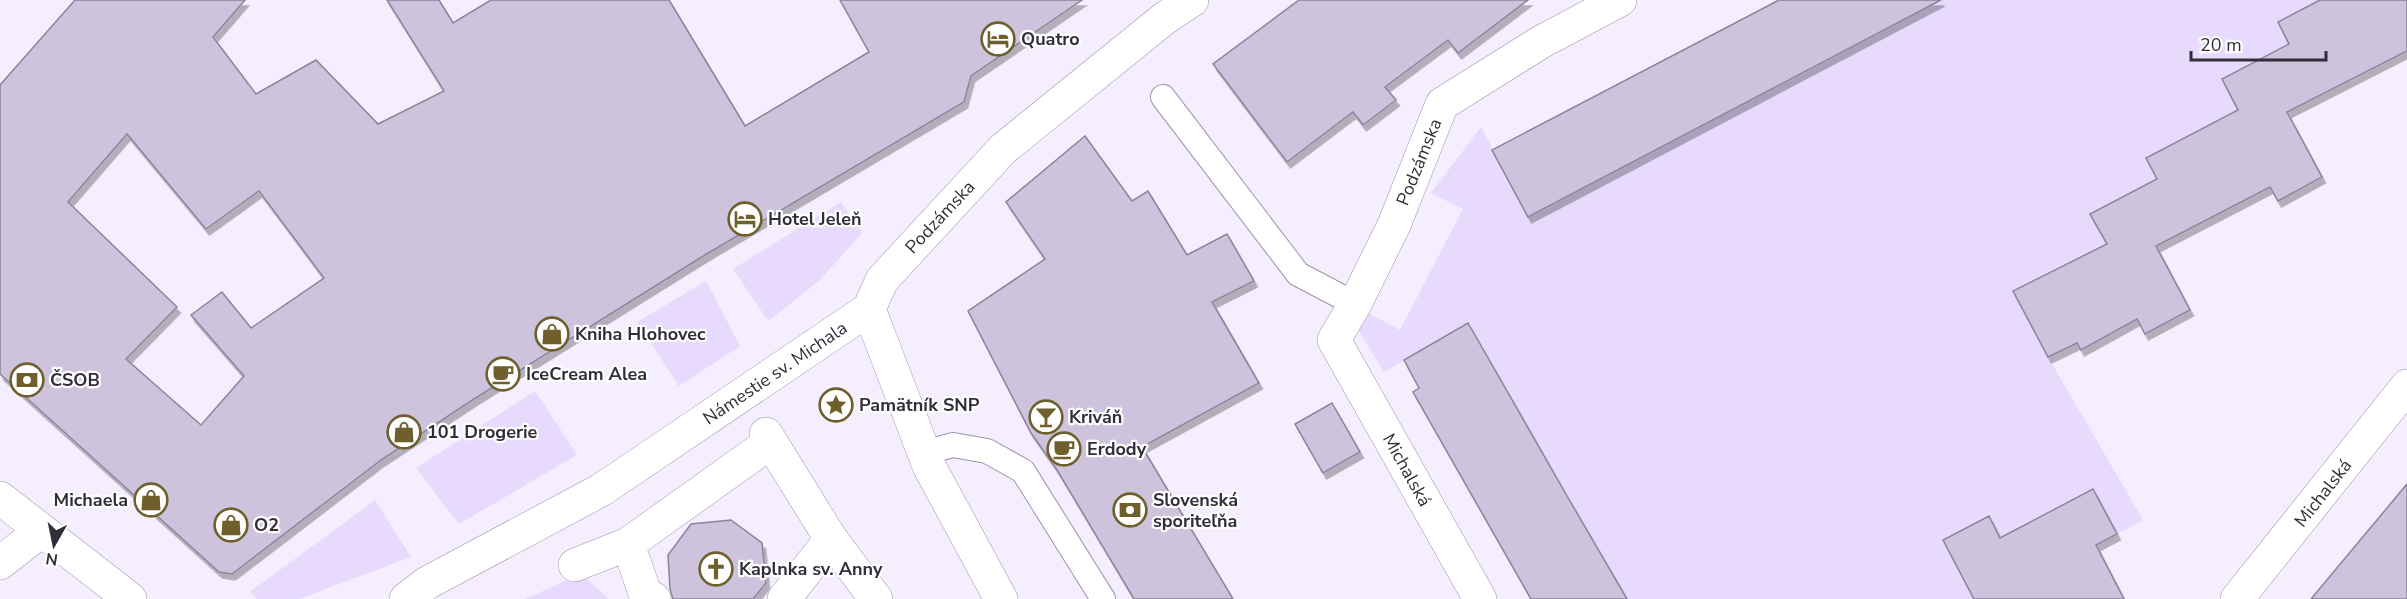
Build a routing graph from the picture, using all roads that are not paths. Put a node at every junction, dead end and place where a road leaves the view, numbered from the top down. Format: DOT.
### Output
graph roads {
  1 [pos="1191,0"];
  2 [pos="1620,0"];
  3 [pos="1163,97"];
  4 [pos="1355,304"];
  5 [pos="869,309"];
  6 [pos="1334,340"];
  7 [pos="2407,386"];
  8 [pos="924,453"];
  9 [pos="0,498"];
  10 [pos="41,531"];
  11 [pos="831,539"];
  12 [pos="628,544"];
  13 [pos="0,563"];
  14 [pos="575,565"];
  15 [pos="645,597"];
  16 [pos="130,599"];
  17 [pos="406,599"];
  18 [pos="783,599"];
  19 [pos="876,599"];
  20 [pos="1001,599"];
  21 [pos="1103,599"];
  22 [pos="1480,599"];
  23 [pos="2237,599"];
  1 -- 5 [label="street, Podzámska"];
  2 -- 4 [label="street, Podzámska"];
  3 -- 4 [label="lane"];
  4 -- 6 [label="street, Podzámska"];
  5 -- 8 [label="street, Námestie sv. Michala"];
  5 -- 17 [label="street, Námestie sv. Michala"];
  6 -- 22 [label="street, Michalská"];
  7 -- 23 [label="street, Michalská"];
  8 -- 20 [label="street, Námestie sv. Michala"];
  8 -- 21 [label="lane"];
  9 -- 10 [label="street"];
  10 -- 13 [label="street"];
  10 -- 16 [label="street"];
  11 -- 12 [label="street"];
  11 -- 18 [label="street"];
  11 -- 19 [label="street"];
  12 -- 14 [label="street"];
  12 -- 15 [label="street"];
}
